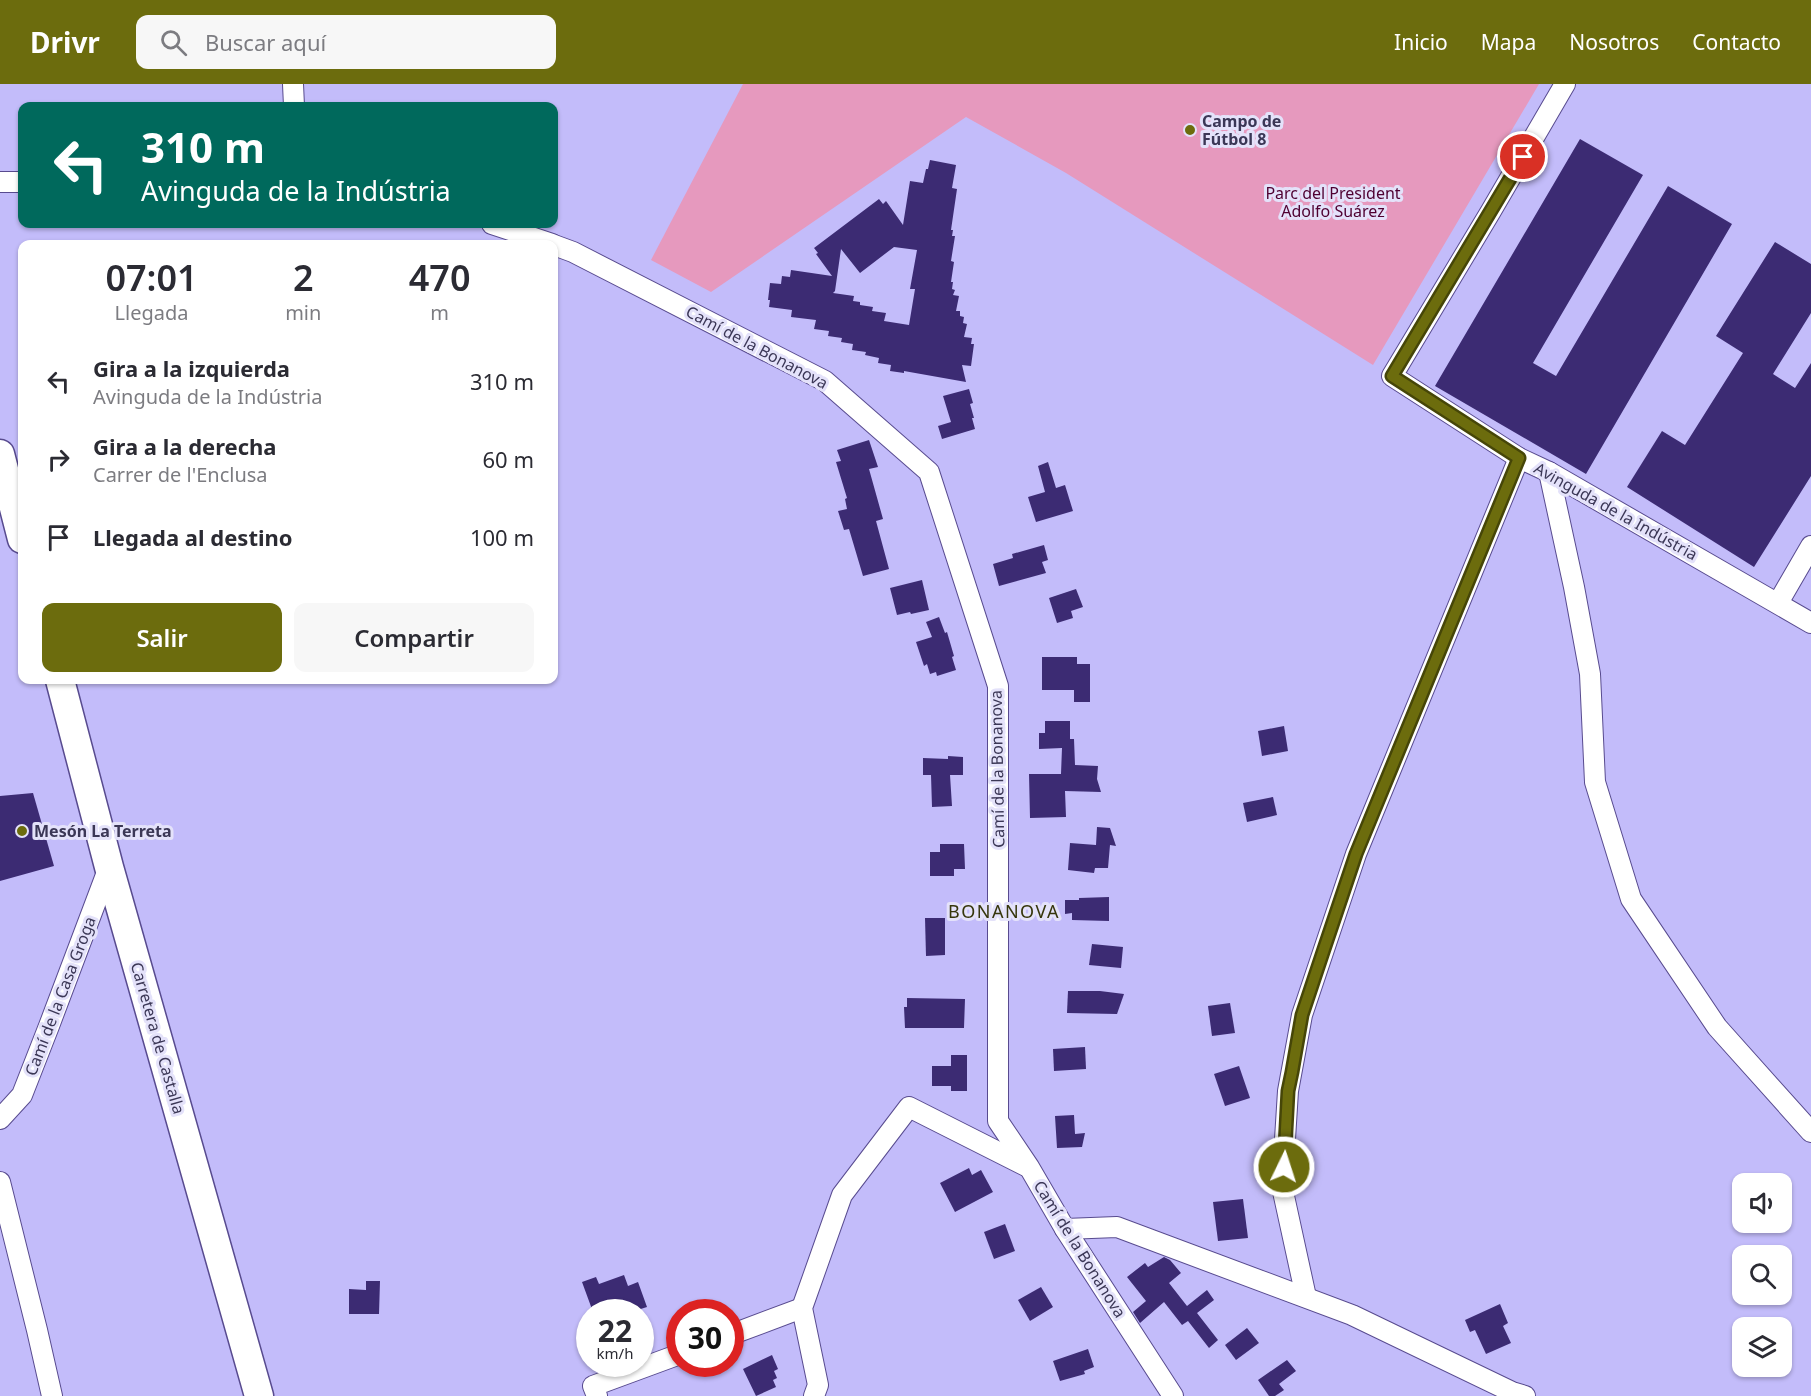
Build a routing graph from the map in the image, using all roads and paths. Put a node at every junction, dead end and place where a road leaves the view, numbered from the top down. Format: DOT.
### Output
graph roads {
  1 [pos="293,84"];
  2 [pos="1565,84"];
  3 [pos="294,102"];
  4 [pos="18,182"];
  5 [pos="0,183"];
  6 [pos="504,228"];
  7 [pos="538,240"];
  8 [pos="558,247"];
  9 [pos="0,454"];
  10 [pos="1519,458"];
  11 [pos="1549,472"];
  12 [pos="18,524"];
  13 [pos="1811,546"];
  14 [pos="1778,603"];
  15 [pos="1811,623"];
  16 [pos="61,684"];
  17 [pos="109,867"];
  18 [pos="0,1119"];
  19 [pos="1811,1132"];
  20 [pos="1029,1167"];
  21 [pos="0,1182"];
  22 [pos="1065,1229"];
  23 [pos="1306,1297"];
  24 [pos="802,1308"];
  25 [pos="744,1330"];
  26 [pos="666,1359"];
  27 [pos="52,1396"];
  28 [pos="260,1396"];
  29 [pos="597,1396"];
  30 [pos="813,1396"];
  31 [pos="1173,1396"];
  32 [pos="1525,1396"];
  1 -- 3 [label="street"];
  2 -- 10 [label="street, Avinguda de la Indústria"];
  4 -- 5 [label="street"];
  6 -- 7 [label="street, Camí de la Bonanova"];
  8 -- 20 [label="street, Camí de la Bonanova"];
  9 -- 12 [label="main road"];
  10 -- 11 [label="street, Avinguda de la Indústria"];
  10 -- 23 [label="street"];
  11 -- 14 [label="street, Avinguda de la Indústria"];
  11 -- 19 [label="street"];
  13 -- 14 [label="street"];
  14 -- 15 [label="street, Avinguda de la Indústria"];
  16 -- 17 [label="main road, Carretera de Castalla"];
  17 -- 18 [label="street, Camí de la Casa Groga"];
  17 -- 28 [label="main road, Carretera de Castalla"];
  20 -- 22 [label="street, Camí de la Bonanova"];
  20 -- 24 [label="street"];
  21 -- 27 [label="street"];
  22 -- 23 [label="street"];
  22 -- 31 [label="street, Camí de la Bonanova"];
  23 -- 32 [label="street"];
  24 -- 25 [label="street"];
  24 -- 30 [label="street"];
  26 -- 29 [label="street"];
}
